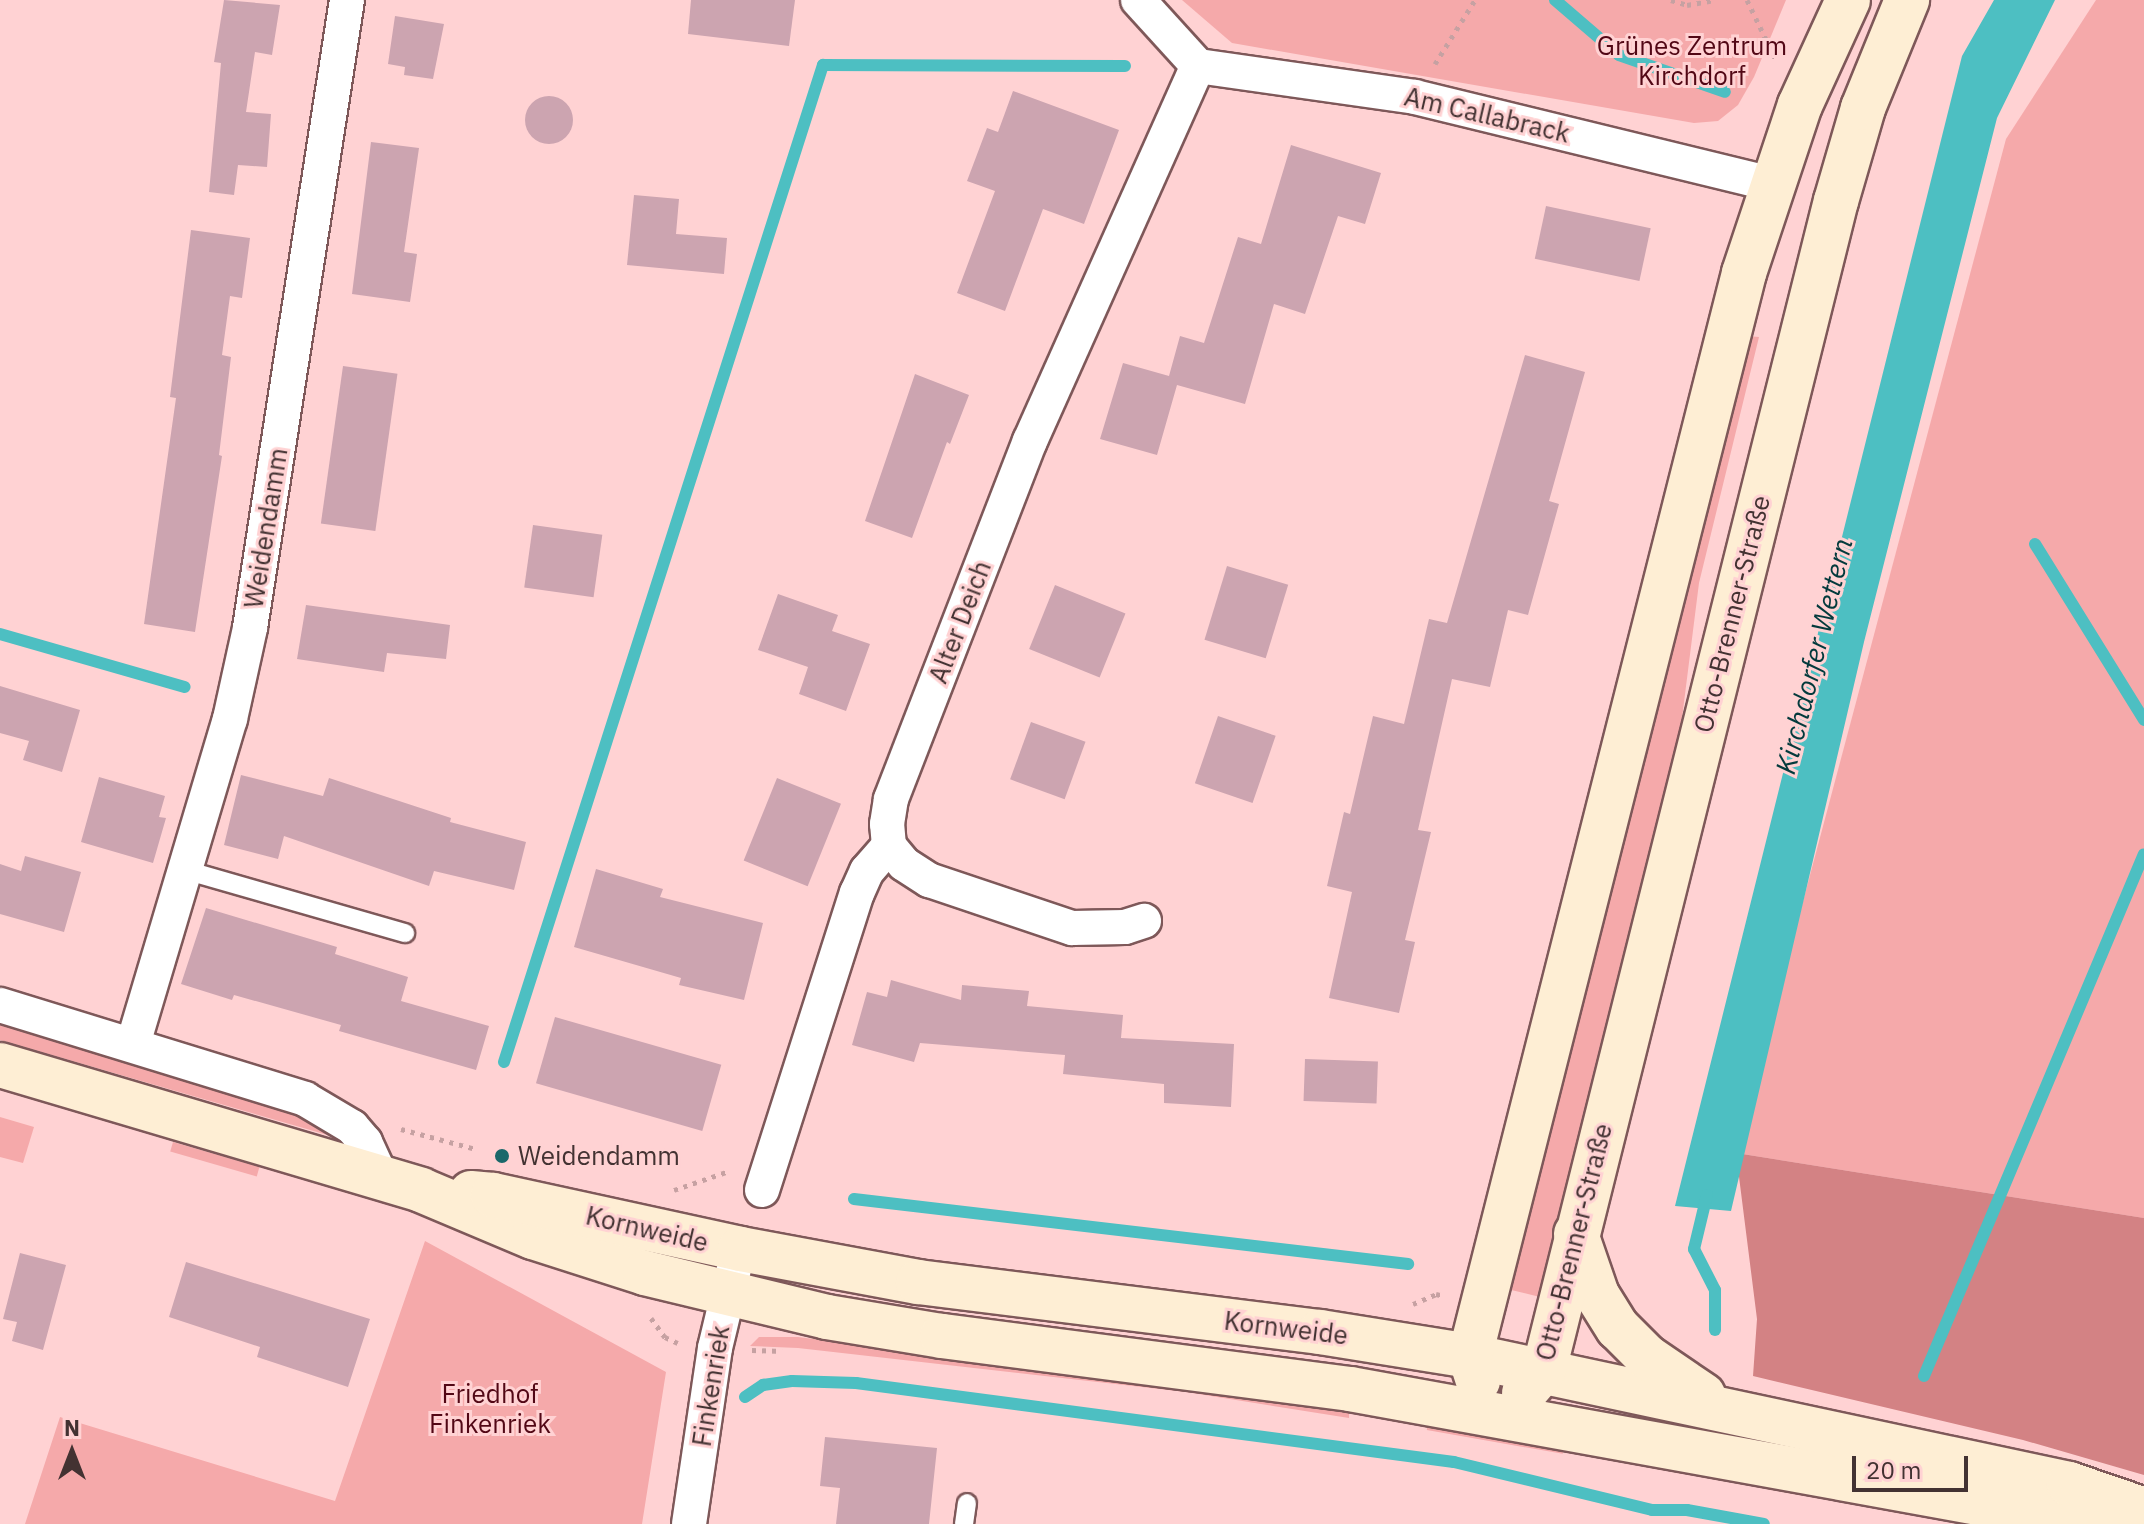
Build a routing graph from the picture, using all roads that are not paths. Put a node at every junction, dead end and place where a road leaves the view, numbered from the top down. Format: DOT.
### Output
graph roads {
  1 [pos="347,0"];
  2 [pos="1138,0"];
  3 [pos="1848,0"];
  4 [pos="1907,0"];
  5 [pos="1198,66"];
  6 [pos="1772,184"];
  7 [pos="1836,201"];
  8 [pos="889,846"];
  9 [pos="185,870"];
  10 [pos="1144,921"];
  11 [pos="405,933"];
  12 [pos="0,1005"];
  13 [pos="133,1044"];
  14 [pos="0,1065"];
  15 [pos="401,1185"];
  16 [pos="762,1190"];
  17 [pos="1576,1234"];
  18 [pos="740,1249"];
  19 [pos="727,1295"];
  20 [pos="1470,1356"];
  21 [pos="1544,1370"];
  22 [pos="1496,1414"];
  23 [pos="1737,1414"];
  24 [pos="967,1503"];
  25 [pos="2144,1510"];
  26 [pos="689,1524"];
  27 [pos="964,1524"];
  28 [pos="2137,1524"];
  1 -- 9 [label="street, Weidendamm"];
  2 -- 5 [label="street"];
  3 -- 6 [label="main road"];
  4 -- 7 [label="main road, Otto-Brenner-Straße"];
  5 -- 6 [label="street, Am Callabrack"];
  5 -- 8 [label="street, Alter Deich"];
  6 -- 7 [label="main road"];
  6 -- 20 [label="main road"];
  7 -- 17 [label="main road, Otto-Brenner-Straße"];
  8 -- 10 [label="street"];
  8 -- 16 [label="street"];
  9 -- 11 [label="lane"];
  9 -- 13 [label="street, Weidendamm"];
  12 -- 13 [label="street"];
  13 -- 15 [label="street"];
  14 -- 15 [label="main road, Kornweide"];
  15 -- 18 [label="main road, Kornweide"];
  15 -- 19 [label="main road, Kornweide"];
  17 -- 21 [label="main road, Otto-Brenner-Straße"];
  17 -- 23 [label="main road"];
  18 -- 19 [label="street, Finkenriek"];
  18 -- 20 [label="main road, Kornweide"];
  19 -- 22 [label="main road, Kornweide"];
  19 -- 26 [label="street, Finkenriek"];
  20 -- 21 [label="main road, Kornweide"];
  20 -- 22 [label="main road"];
  21 -- 22 [label="main road, Otto-Brenner-Straße"];
  21 -- 23 [label="main road, Kornweide"];
  22 -- 28 [label="main road, Kornweide"];
  23 -- 25 [label="main road, Kornweide"];
  24 -- 27 [label="lane"];
}
